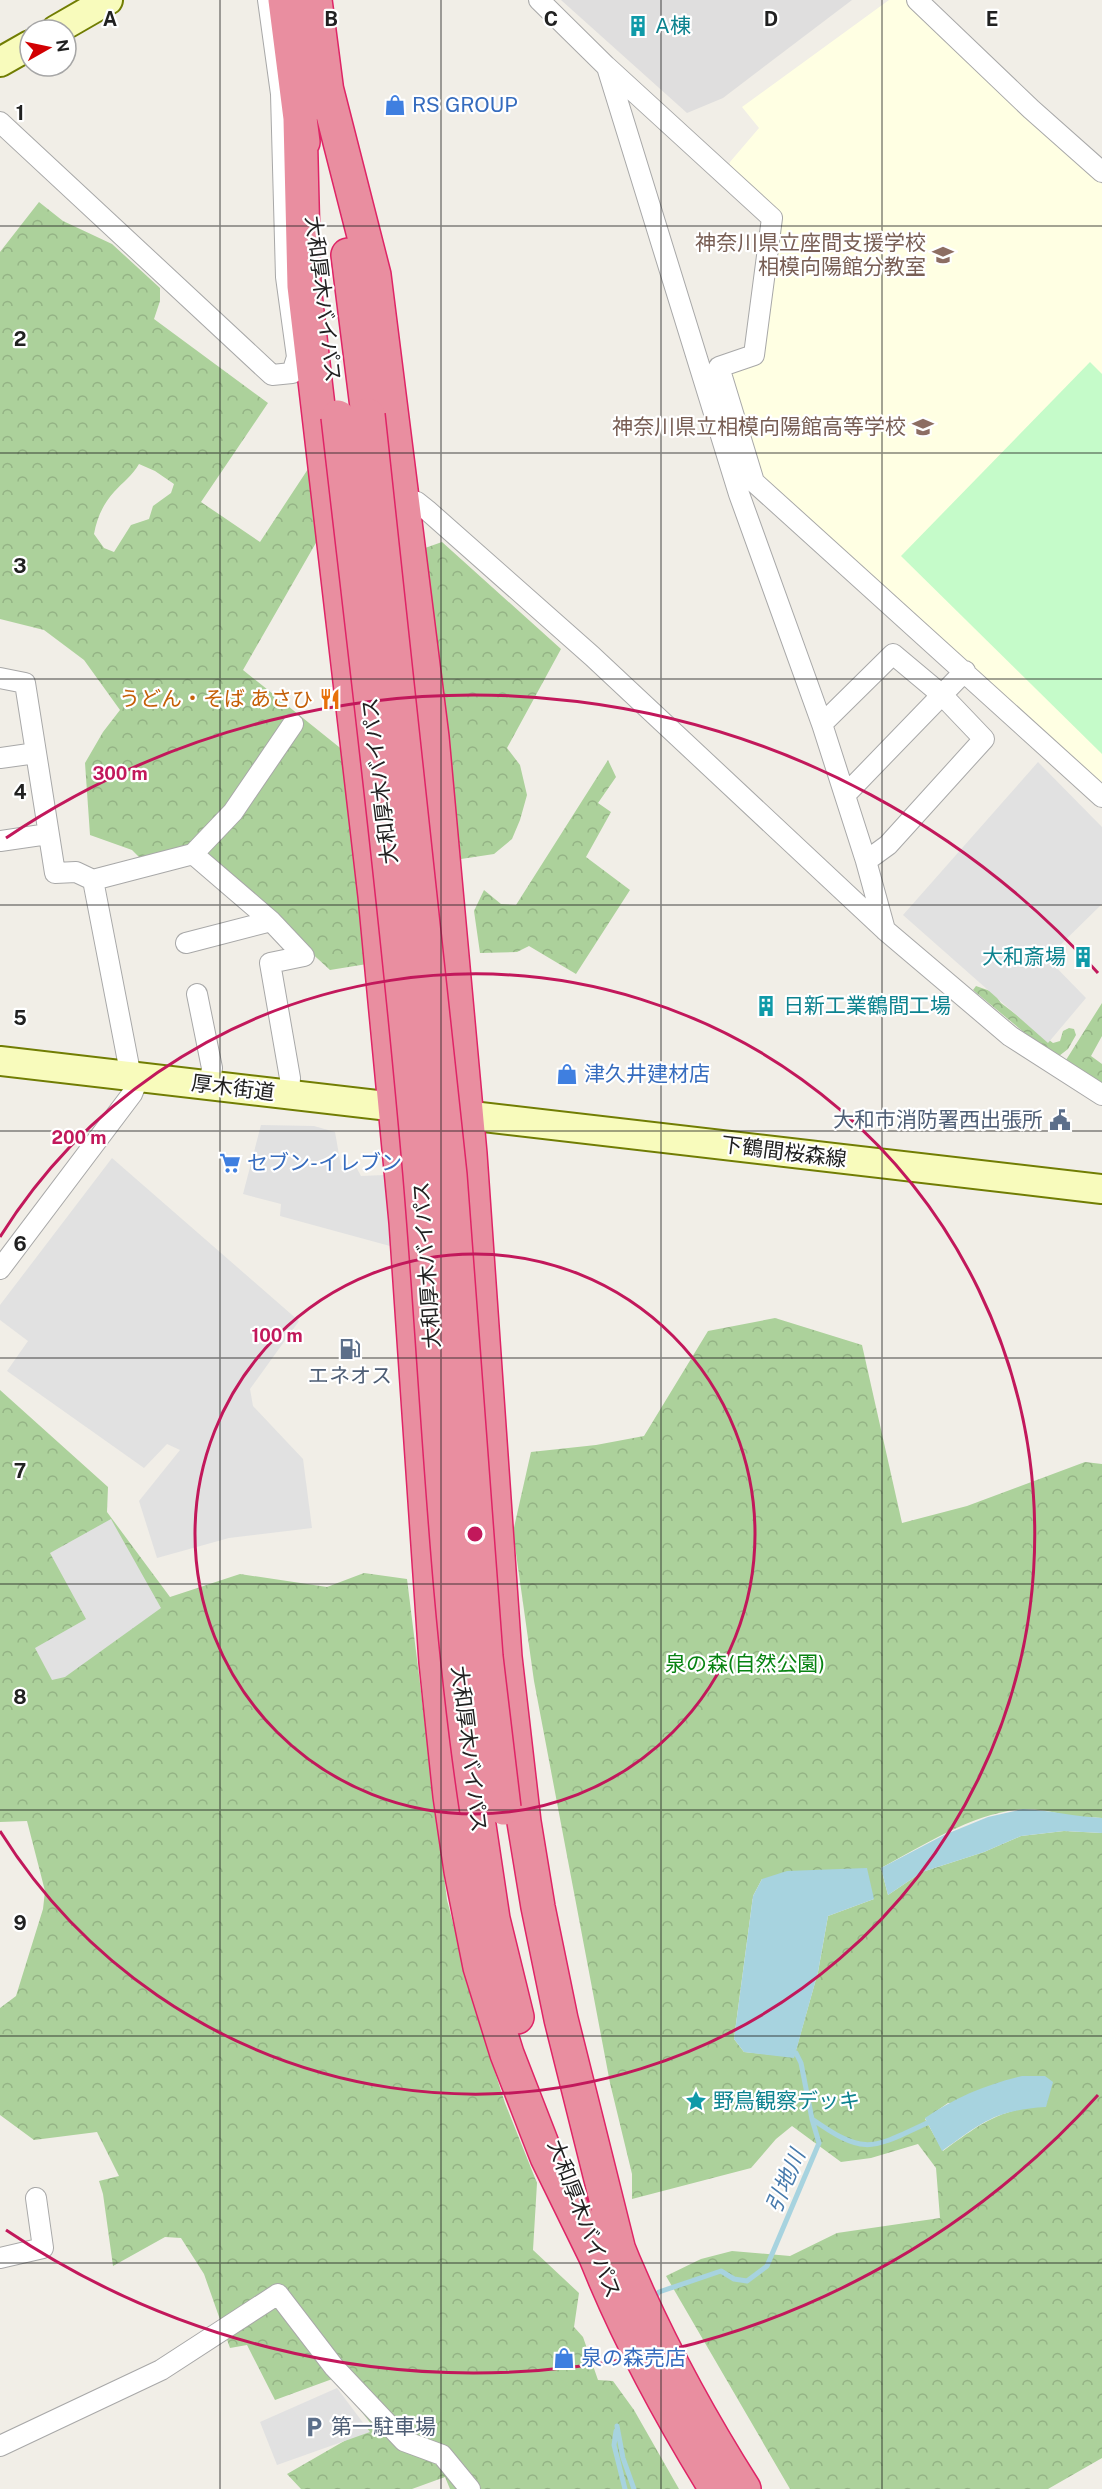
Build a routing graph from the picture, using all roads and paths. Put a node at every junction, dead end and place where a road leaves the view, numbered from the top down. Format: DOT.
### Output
graph roads {
  1 [pos="108,0"];
  2 [pos="268,0"];
  3 [pos="285,0"];
  4 [pos="315,0"];
  5 [pos="538,0"];
  6 [pos="917,0"];
  7 [pos="77,18"];
  8 [pos="18,52"];
  9 [pos="0,62"];
  10 [pos="606,66"];
  11 [pos="326,87"];
  12 [pos="300,119"];
  13 [pos="0,122"];
  14 [pos="1102,172"];
  15 [pos="353,416"];
  16 [pos="404,500"];
  17 [pos="965,671"];
  18 [pos="0,678"];
  19 [pos="942,695"];
  20 [pos="293,724"];
  21 [pos="822,724"];
  22 [pos="36,753"];
  23 [pos="0,758"];
  24 [pos="844,795"];
  25 [pos="1102,797"];
  26 [pos="48,834"];
  27 [pos="0,841"];
  28 [pos="192,854"];
  29 [pos="866,861"];
  30 [pos="93,880"];
  31 [pos="271,921"];
  32 [pos="885,930"];
  33 [pos="186,943"];
  34 [pos="197,994"];
  35 [pos="0,1061"];
  36 [pos="135,1077"];
  37 [pos="209,1086"];
  38 [pos="288,1095"];
  39 [pos="1102,1095"];
  40 [pos="395,1107"];
  41 [pos="466,1116"];
  42 [pos="1102,1189"];
  43 [pos="0,1269"];
  44 [pos="568,2147"];
  45 [pos="36,2198"];
  46 [pos="606,2251"];
  47 [pos="0,2258"];
  48 [pos="0,2446"];
  49 [pos="470,2489"];
  50 [pos="716,2489"];
  51 [pos="744,2489"];
  1 -- 7 [label="street"];
  2 -- 13 [label="street"];
  3 -- 12 [label="highway, 大和厚木バイパス"];
  4 -- 11 [label="highway, 大和厚木バイパス"];
  5 -- 10 [label="street"];
  6 -- 14 [label="street"];
  8 -- 9 [label="street"];
  10 -- 17 [label="street"];
  10 -- 21 [label="street"];
  11 -- 15 [label="highway, 大和厚木バイパス"];
  11 -- 16 [label="highway"];
  12 -- 15 [label="highway, 大和厚木バイパス"];
  12 -- 40 [label="highway"];
  15 -- 44 [label="highway, 大和厚木バイパス, bridge"];
  16 -- 32 [label="street"];
  16 -- 41 [label="highway"];
  17 -- 19 [label="street"];
  17 -- 25 [label="street"];
  18 -- 22 [label="street"];
  19 -- 21 [label="street"];
  19 -- 24 [label="street"];
  19 -- 29 [label="street"];
  20 -- 28 [label="street"];
  21 -- 24 [label="street"];
  22 -- 23 [label="street"];
  22 -- 26 [label="street"];
  24 -- 29 [label="street"];
  26 -- 27 [label="street"];
  26 -- 30 [label="street"];
  28 -- 30 [label="street"];
  28 -- 31 [label="street"];
  29 -- 32 [label="street"];
  30 -- 36 [label="street"];
  31 -- 33 [label="street"];
  31 -- 38 [label="street"];
  32 -- 39 [label="street"];
  34 -- 37 [label="street"];
  35 -- 36 [label="street, 厚木街道"];
  36 -- 37 [label="street, 厚木街道"];
  36 -- 43 [label="street"];
  37 -- 38 [label="street, 厚木街道"];
  38 -- 40 [label="street, 厚木街道"];
  40 -- 41 [label="street, 厚木街道"];
  40 -- 44 [label="highway"];
  41 -- 42 [label="street, 下鶴間桜森線"];
  41 -- 44 [label="highway"];
  44 -- 46 [label="highway, 大和厚木バイパス"];
  45 -- 47 [label="street"];
  46 -- 50 [label="highway, 大和厚木バイパス"];
  46 -- 51 [label="highway, 大和厚木バイパス"];
  48 -- 49 [label="street"];
}
